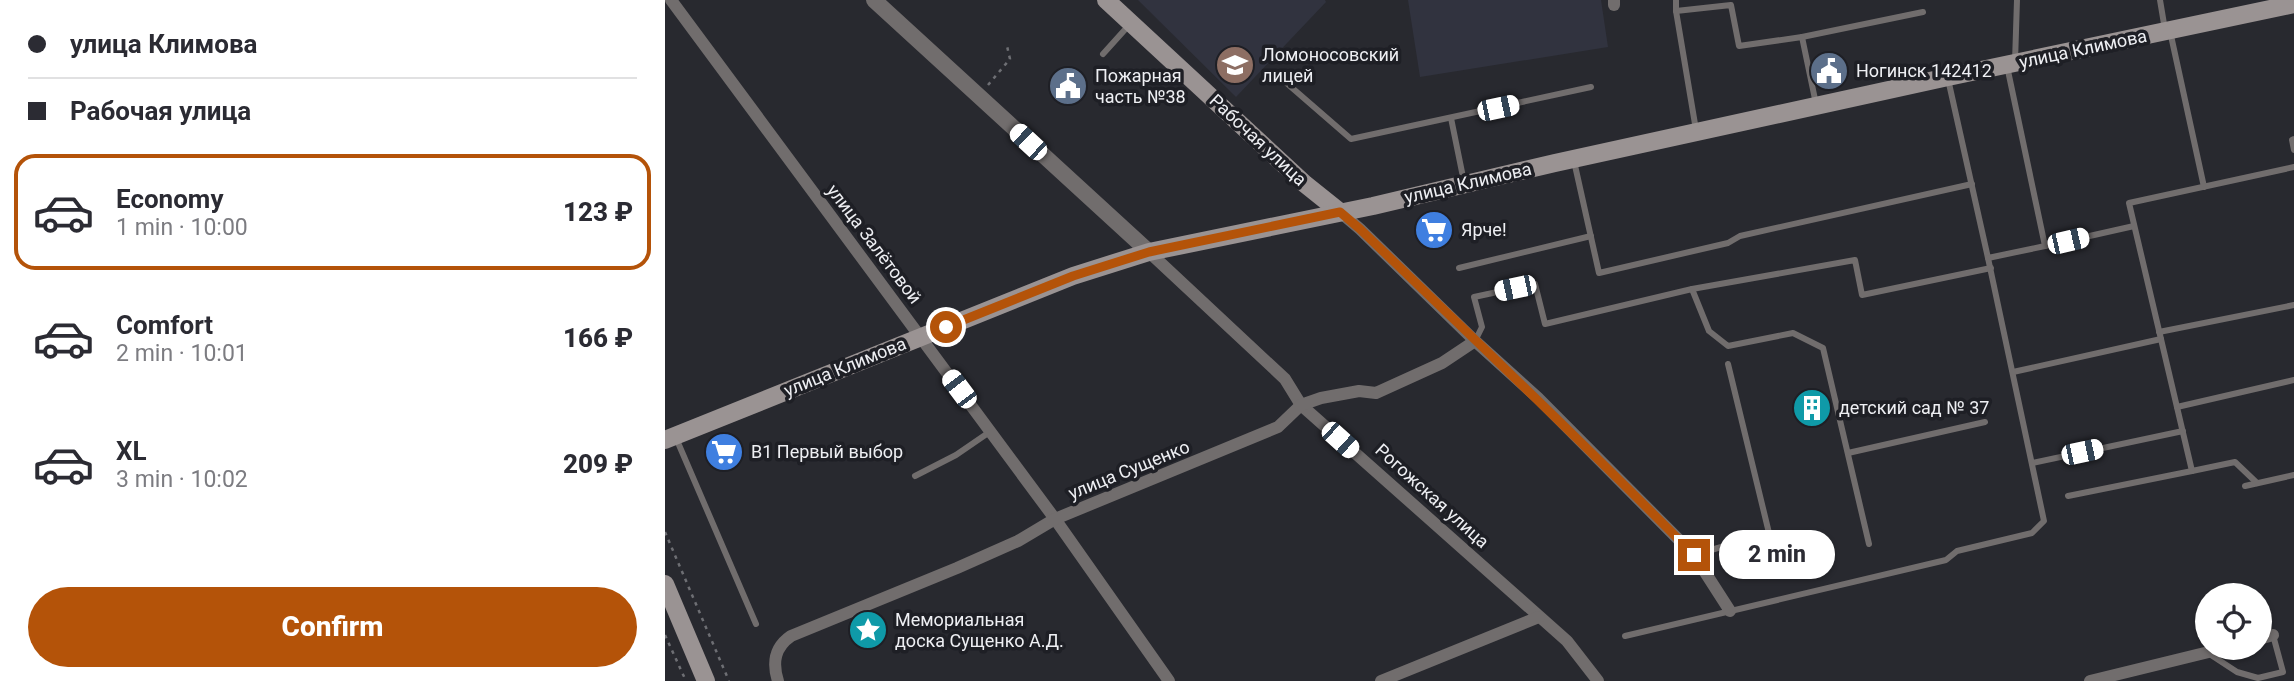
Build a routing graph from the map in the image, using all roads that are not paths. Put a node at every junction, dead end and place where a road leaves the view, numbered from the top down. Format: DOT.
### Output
graph roads {
  1 [pos="671,0"];
  2 [pos="874,0"];
  3 [pos="1106,0"];
  4 [pos="1676,0"];
  5 [pos="2017,0"];
  6 [pos="2160,0"];
  7 [pos="2294,4"];
  8 [pos="1676,10"];
  9 [pos="1923,12"];
  10 [pos="1131,23"];
  11 [pos="2168,31"];
  12 [pos="1802,37"];
  13 [pos="1103,54"];
  14 [pos="2011,64"];
  15 [pos="1948,77"];
  16 [pos="1283,80"];
  17 [pos="1591,87"];
  18 [pos="1816,106"];
  19 [pos="1451,118"];
  20 [pos="1696,132"];
  21 [pos="2294,139"];
  22 [pos="2294,150"];
  23 [pos="1573,158"];
  24 [pos="2294,167"];
  25 [pos="1465,184"];
  26 [pos="1972,184"];
  27 [pos="2204,187"];
  28 [pos="1340,212"];
  29 [pos="2134,226"];
  30 [pos="1591,236"];
  31 [pos="2045,246"];
  32 [pos="1149,252"];
  33 [pos="1988,258"];
  34 [pos="1458,268"];
  35 [pos="1991,268"];
  36 [pos="1692,289"];
  37 [pos="2294,305"];
  38 [pos="2160,335"];
  39 [pos="921,337"];
  40 [pos="1475,341"];
  41 [pos="1728,364"];
  42 [pos="2013,372"];
  43 [pos="2294,380"];
  44 [pos="1301,405"];
  45 [pos="2177,407"];
  46 [pos="1985,422"];
  47 [pos="2183,431"];
  48 [pos="991,432"];
  49 [pos="670,438"];
  50 [pos="1848,453"];
  51 [pos="2032,463"];
  52 [pos="2192,471"];
  53 [pos="2294,475"];
  54 [pos="915,477"];
  55 [pos="2257,483"];
  56 [pos="2245,486"];
  57 [pos="2068,496"];
  58 [pos="1055,519"];
  59 [pos="1869,544"];
  60 [pos="1694,555"];
  61 [pos="665,584"];
  62 [pos="1730,611"];
  63 [pos="1539,618"];
  64 [pos="756,624"];
  65 [pos="2273,635"];
  66 [pos="1625,636"];
  67 [pos="2195,656"];
  68 [pos="2218,660"];
  69 [pos="2283,672"];
  70 [pos="2136,676"];
  71 [pos="706,681"];
  72 [pos="778,681"];
  73 [pos="1169,681"];
  74 [pos="1381,681"];
  75 [pos="1598,681"];
  76 [pos="2090,681"];
  77 [pos="2288,681"];
  1 -- 39 [label="street, улица Залётовой"];
  2 -- 32 [label="street, Рогожская улица"];
  3 -- 10 [label="main road, Рабочая улица"];
  4 -- 8 [label="lane"];
  5 -- 14 [label="lane"];
  6 -- 11 [label="lane"];
  7 -- 11 [label="main road, улица Климова"];
  8 -- 12 [label="lane"];
  8 -- 20 [label="lane"];
  9 -- 12 [label="lane"];
  10 -- 13 [label="lane"];
  10 -- 28 [label="main road, Рабочая улица"];
  11 -- 14 [label="main road, улица Климова"];
  11 -- 27 [label="lane"];
  12 -- 18 [label="lane"];
  14 -- 15 [label="main road, улица Климова"];
  14 -- 31 [label="lane"];
  15 -- 18 [label="main road, улица Климова"];
  15 -- 26 [label="lane"];
  16 -- 19 [label="lane"];
  17 -- 19 [label="lane"];
  18 -- 20 [label="main road, улица Климова"];
  19 -- 25 [label="lane"];
  20 -- 23 [label="main road, улица Климова"];
  21 -- 22 [label="lane"];
  23 -- 25 [label="main road, улица Климова"];
  23 -- 30 [label="lane"];
  24 -- 27 [label="lane"];
  25 -- 28 [label="main road, улица Климова"];
  26 -- 30 [label="lane"];
  26 -- 33 [label="lane"];
  27 -- 29 [label="lane"];
  28 -- 32 [label="main road, улица Климова"];
  28 -- 40 [label="street, Рабочая улица"];
  29 -- 31 [label="lane"];
  29 -- 38 [label="lane"];
  30 -- 34 [label="lane"];
  31 -- 33 [label="lane"];
  32 -- 39 [label="main road, улица Климова"];
  32 -- 44 [label="street, Рогожская улица"];
  33 -- 35 [label="lane"];
  35 -- 36 [label="lane"];
  35 -- 42 [label="lane"];
  36 -- 40 [label="lane"];
  36 -- 50 [label="lane"];
  37 -- 38 [label="lane"];
  38 -- 42 [label="lane"];
  38 -- 45 [label="lane"];
  39 -- 48 [label="street, улица Залётовой"];
  39 -- 49 [label="main road, улица Климова"];
  40 -- 44 [label="street, улица Сущенко"];
  40 -- 60 [label="street, Рабочая улица"];
  41 -- 60 [label="lane"];
  42 -- 51 [label="lane"];
  43 -- 45 [label="lane"];
  44 -- 58 [label="street, улица Сущенко"];
  44 -- 63 [label="street, Рогожская улица"];
  45 -- 47 [label="lane"];
  46 -- 50 [label="lane"];
  47 -- 51 [label="lane"];
  47 -- 52 [label="lane"];
  48 -- 54 [label="lane"];
  48 -- 58 [label="street, улица Залётовой"];
  49 -- 64 [label="lane"];
  50 -- 59 [label="lane"];
  51 -- 62 [label="lane"];
  52 -- 55 [label="lane"];
  52 -- 57 [label="lane"];
  53 -- 55 [label="lane"];
  55 -- 56 [label="lane"];
  58 -- 72 [label="street, улица Сущенко"];
  58 -- 73 [label="street, улица Залётовой"];
  60 -- 62 [label="street, Рабочая улица"];
  61 -- 71 [label="main road"];
  62 -- 66 [label="lane"];
  63 -- 74 [label="street"];
  63 -- 75 [label="street, Рогожская улица"];
  65 -- 69 [label="lane"];
  67 -- 70 [label="street"];
  68 -- 69 [label="lane"];
  69 -- 77 [label="lane"];
  70 -- 76 [label="street"];
}
